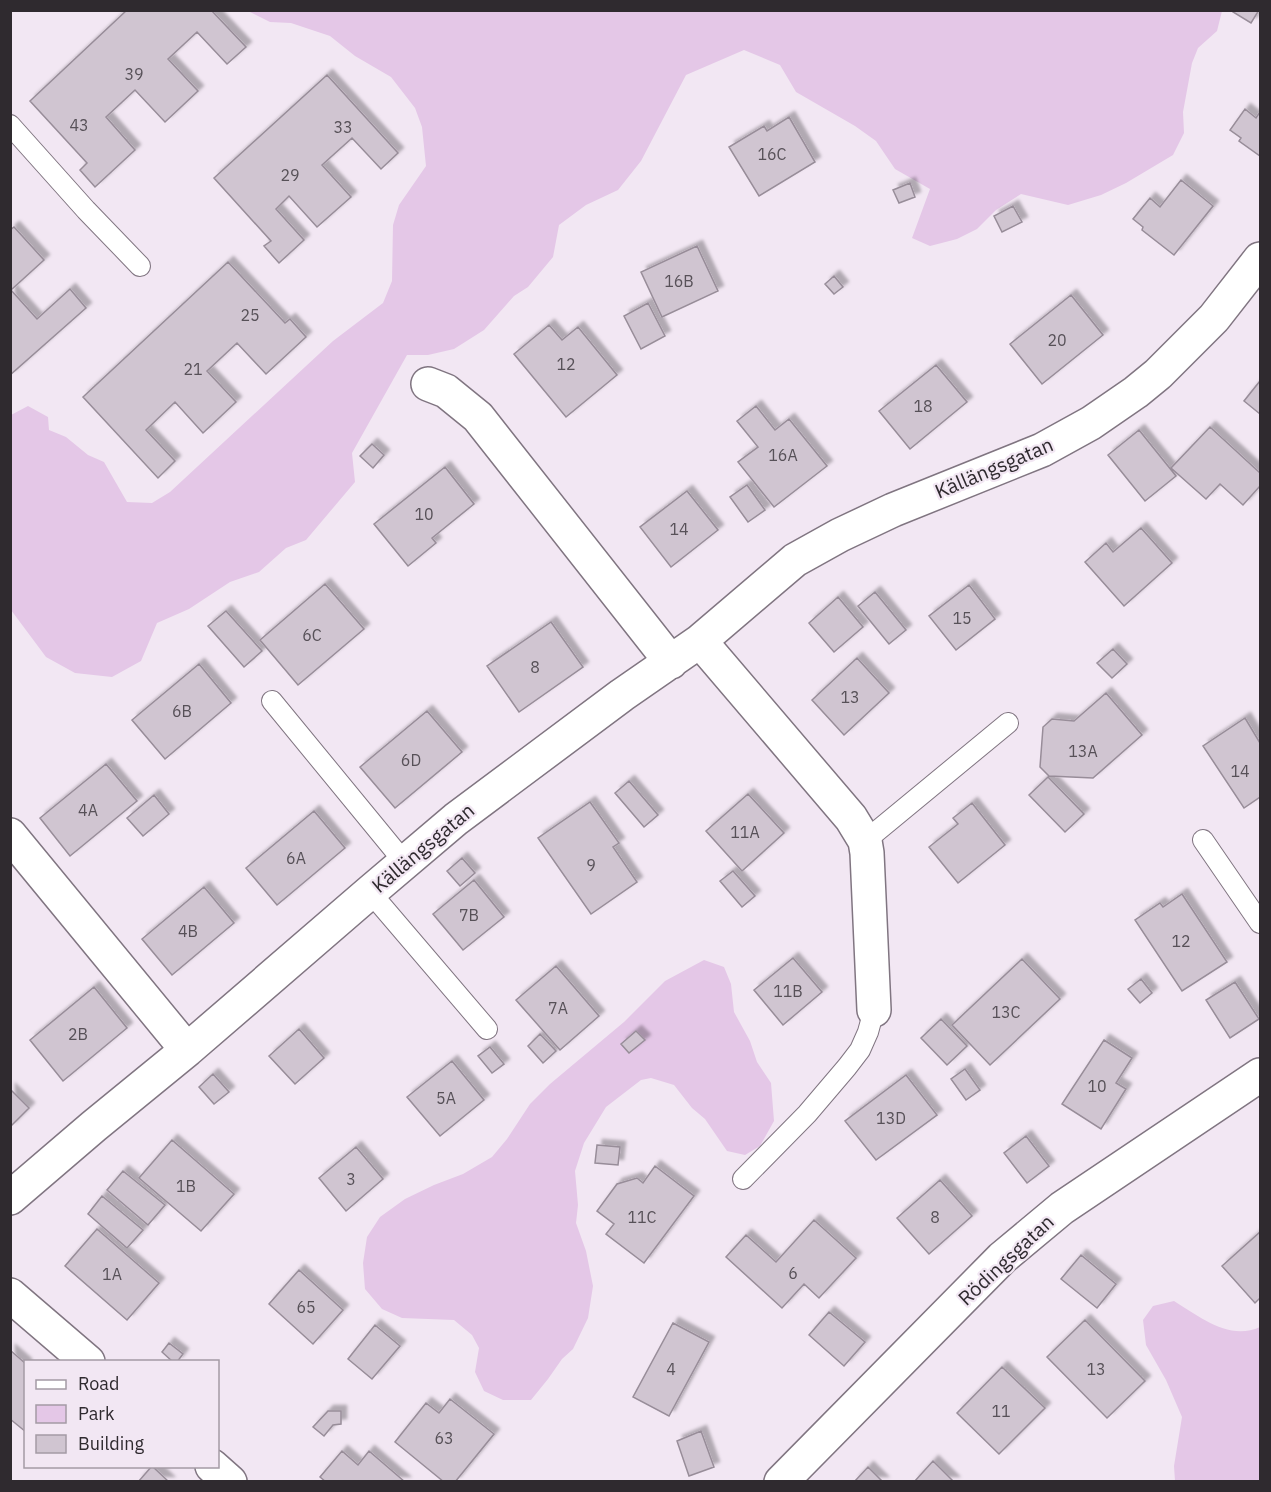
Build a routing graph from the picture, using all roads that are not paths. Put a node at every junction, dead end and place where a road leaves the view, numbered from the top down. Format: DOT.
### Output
graph roads {
  1 [pos="10,125"];
  2 [pos="1260,259"];
  3 [pos="140,266"];
  4 [pos="428,384"];
  5 [pos="700,641"];
  6 [pos="671,662"];
  7 [pos="272,701"];
  8 [pos="1008,723"];
  9 [pos="10,835"];
  10 [pos="1203,840"];
  11 [pos="865,841"];
  12 [pos="405,863"];
  13 [pos="370,892"];
  14 [pos="1260,923"];
  15 [pos="874,1010"];
  16 [pos="487,1029"];
  17 [pos="187,1050"];
  18 [pos="1260,1074"];
  19 [pos="743,1179"];
  20 [pos="10,1198"];
  21 [pos="10,1295"];
  22 [pos="86,1360"];
  23 [pos="213,1468"];
  24 [pos="230,1482"];
  25 [pos="781,1482"];
  1 -- 3 [label="lane"];
  2 -- 5 [label="street, Källängsgatan"];
  4 -- 6 [label="street"];
  5 -- 6 [label="street, Källängsgatan"];
  5 -- 11 [label="street"];
  6 -- 12 [label="street, Källängsgatan"];
  7 -- 12 [label="lane"];
  8 -- 11 [label="lane"];
  9 -- 17 [label="street"];
  10 -- 14 [label="lane"];
  11 -- 15 [label="street"];
  12 -- 13 [label="street, Källängsgatan"];
  13 -- 16 [label="lane"];
  13 -- 17 [label="street, Källängsgatan"];
  15 -- 19 [label="lane"];
  17 -- 20 [label="street, Källängsgatan"];
  18 -- 25 [label="street, Rödingsgatan"];
  21 -- 22 [label="street"];
  23 -- 24 [label="street"];
}
